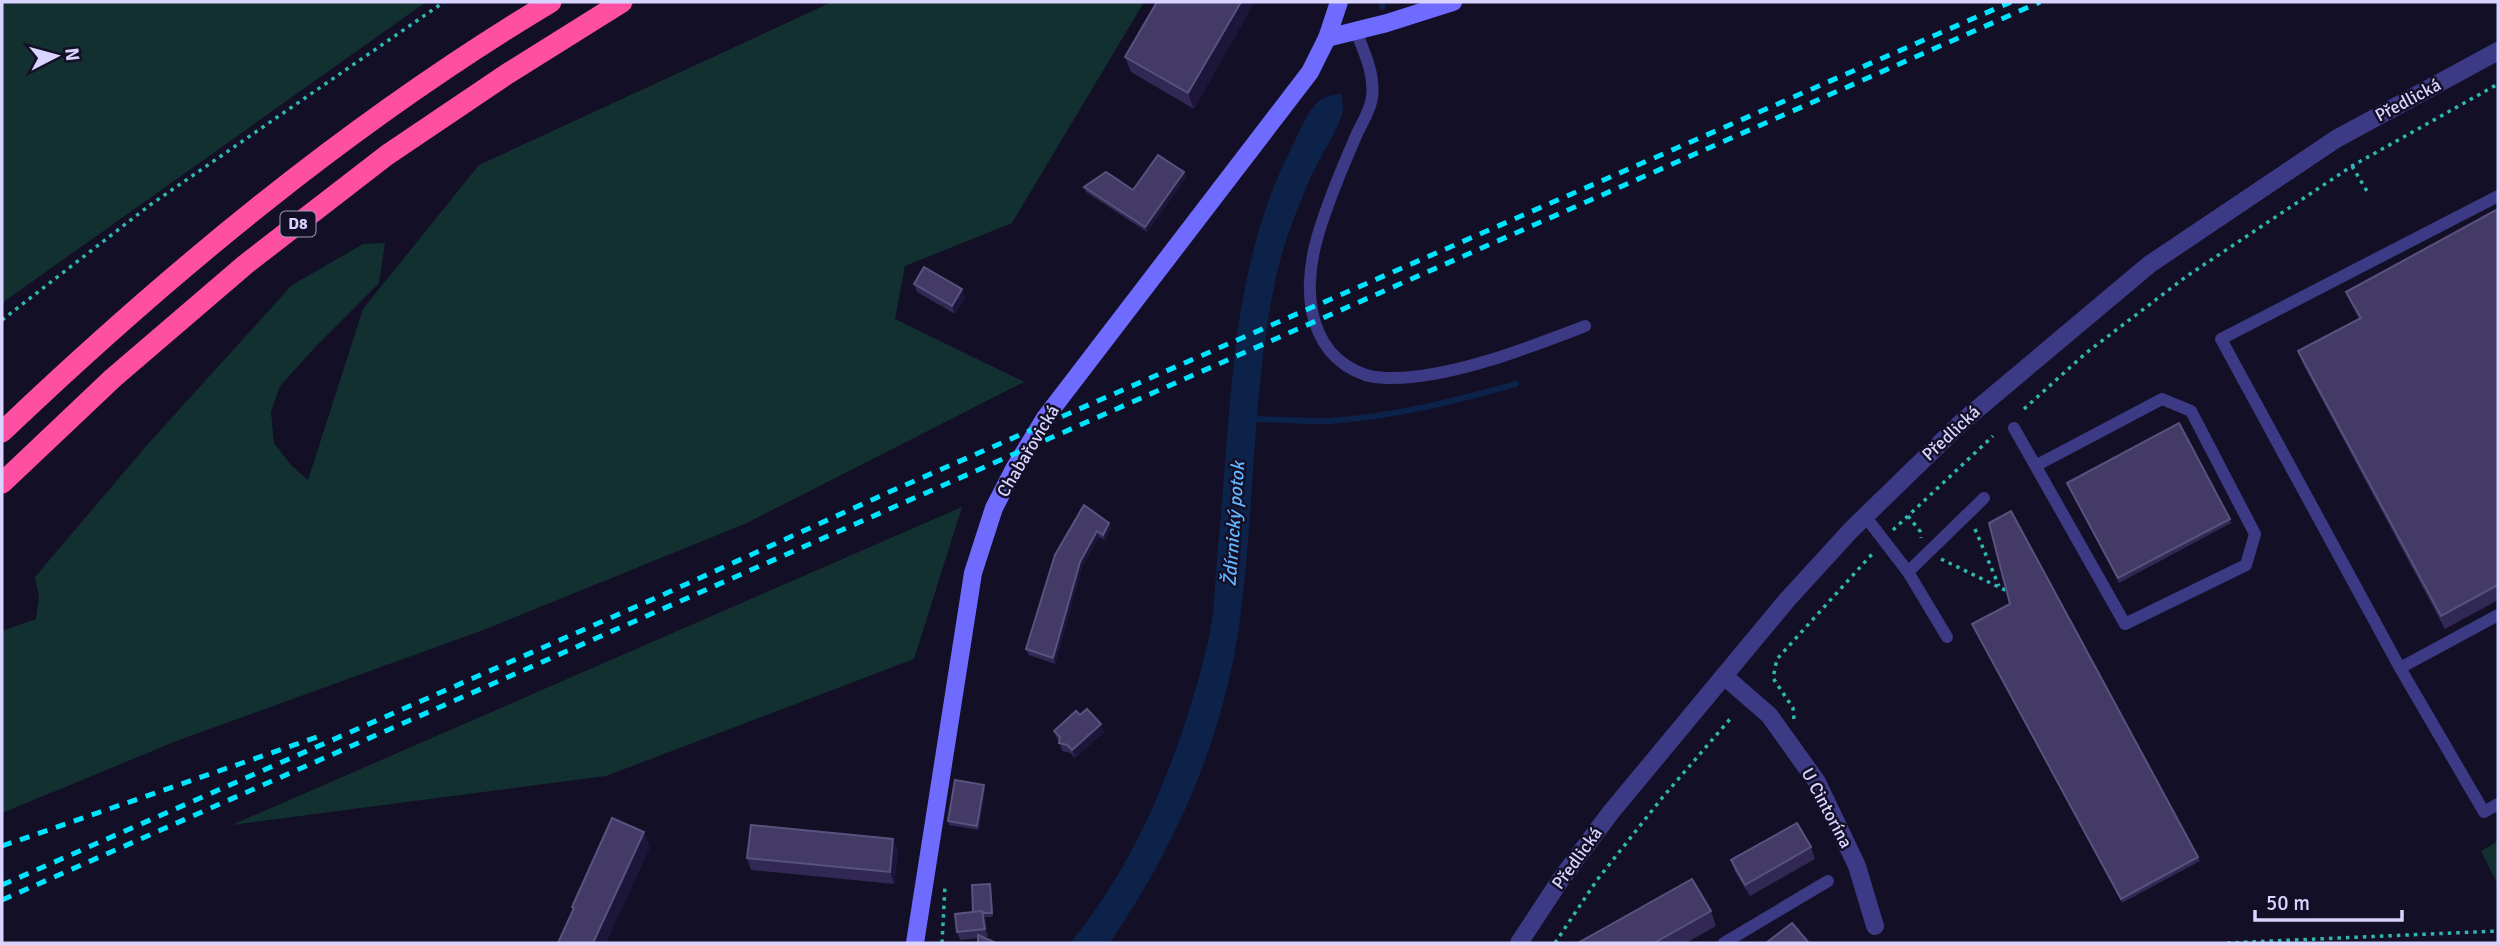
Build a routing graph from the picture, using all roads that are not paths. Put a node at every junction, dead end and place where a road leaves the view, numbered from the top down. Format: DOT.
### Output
graph roads {
  1 [pos="551,2"];
  2 [pos="622,2"];
  3 [pos="1339,2"];
  4 [pos="1453,2"];
  5 [pos="1356,31"];
  6 [pos="1326,38"];
  7 [pos="2498,51"];
  8 [pos="2498,196"];
  9 [pos="1585,326"];
  10 [pos="2014,428"];
  11 [pos="2,432"];
  12 [pos="2037,465"];
  13 [pos="2,483"];
  14 [pos="1984,498"];
  15 [pos="1865,516"];
  16 [pos="1908,572"];
  17 [pos="2498,615"];
  18 [pos="1947,637"];
  19 [pos="2400,667"];
  20 [pos="1724,676"];
  21 [pos="2498,804"];
  22 [pos="1828,881"];
  23 [pos="1875,926"];
  24 [pos="915,943"];
  25 [pos="1519,943"];
  26 [pos="1724,943"];
  1 -- 11 [label="highway, D8"];
  2 -- 13 [label="highway, D8"];
  3 -- 6 [label="main road, Chabařovická"];
  4 -- 5 [label="main road"];
  5 -- 6 [label="main road"];
  5 -- 9 [label="lane"];
  6 -- 24 [label="main road, Chabařovická"];
  7 -- 15 [label="street, Předlická"];
  8 -- 19 [label="lane"];
  10 -- 12 [label="lane"];
  12 -- 12 [label="lane"];
  14 -- 16 [label="lane"];
  15 -- 16 [label="lane"];
  15 -- 20 [label="street, Předlická"];
  16 -- 18 [label="lane"];
  17 -- 19 [label="lane"];
  19 -- 21 [label="lane"];
  20 -- 23 [label="street, U Cintorína"];
  20 -- 25 [label="street, Předlická"];
  22 -- 26 [label="lane"];
}
